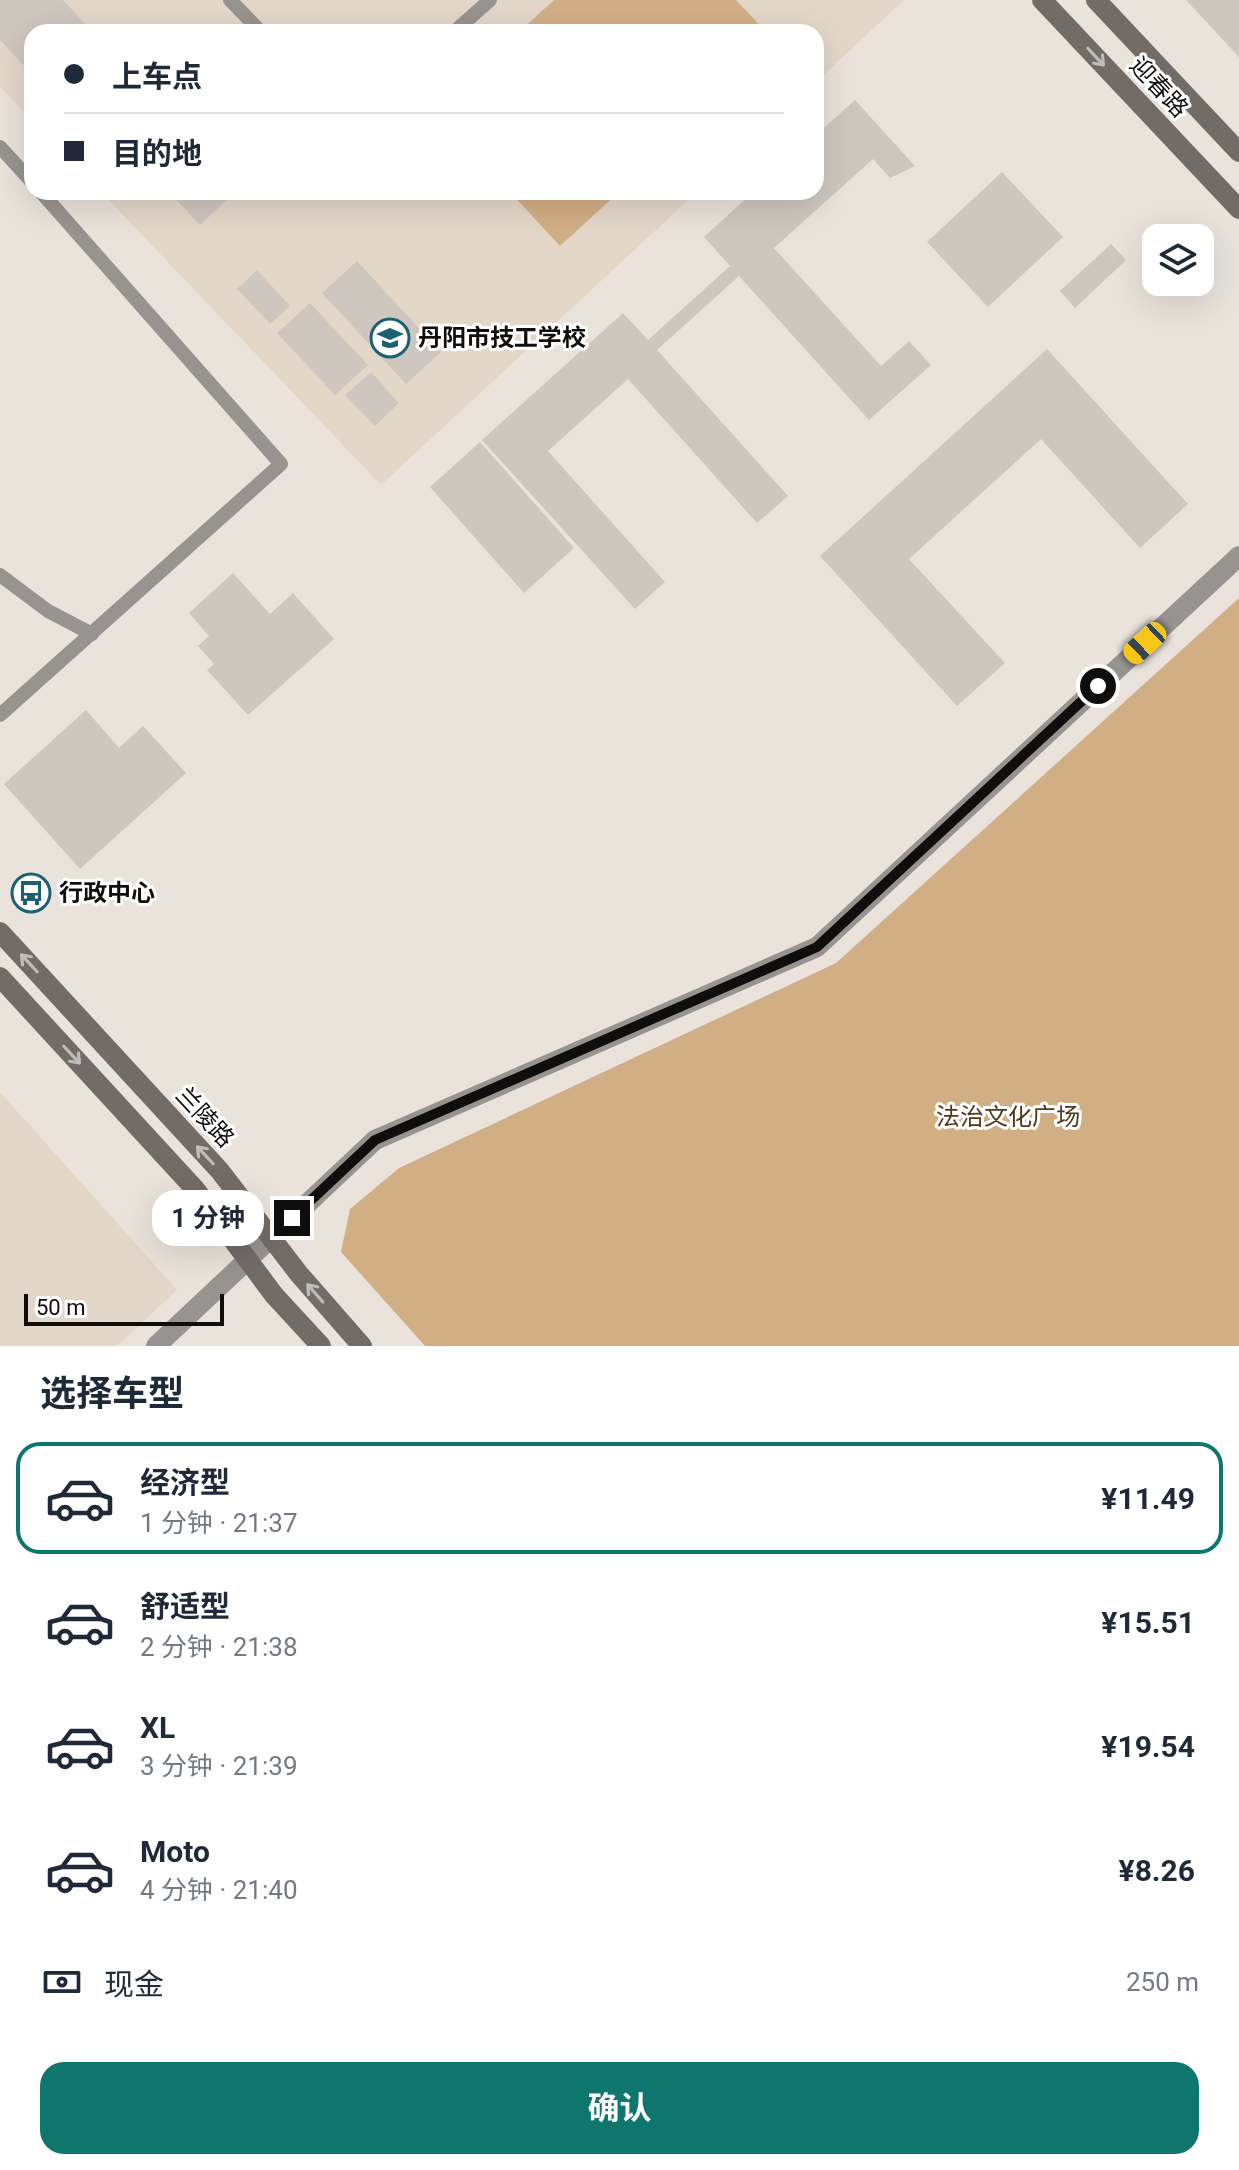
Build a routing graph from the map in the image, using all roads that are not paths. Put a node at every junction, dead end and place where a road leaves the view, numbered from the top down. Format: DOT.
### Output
graph roads {
  1 [pos="230,0"];
  2 [pos="490,0"];
  3 [pos="1042,0"];
  4 [pos="1096,0"];
  5 [pos="253,24"];
  6 [pos="463,24"];
  7 [pos="0,147"];
  8 [pos="1239,152"];
  9 [pos="24,173"];
  10 [pos="48,200"];
  11 [pos="1239,209"];
  12 [pos="1239,556"];
  13 [pos="0,575"];
  14 [pos="92,634"];
  15 [pos="0,715"];
  16 [pos="0,932"];
  17 [pos="0,977"];
  18 [pos="271,1238"];
  19 [pos="248,1259"];
  20 [pos="156,1346"];
  21 [pos="321,1346"];
  22 [pos="362,1346"];
  1 -- 5 [label="lane"];
  2 -- 6 [label="lane"];
  3 -- 11 [label="street, 迎春路, one-way"];
  4 -- 8 [label="street, 迎春路"];
  7 -- 9 [label="lane"];
  10 -- 14 [label="lane"];
  12 -- 18 [label="street"];
  13 -- 14 [label="lane"];
  14 -- 15 [label="lane"];
  18 -- 16 [label="street, 兰陵路, one-way"];
  17 -- 19 [label="street, one-way"];
  18 -- 19 [label="street"];
  22 -- 18 [label="street, 兰陵路, one-way"];
  19 -- 20 [label="street"];
  19 -- 21 [label="street"];
}
